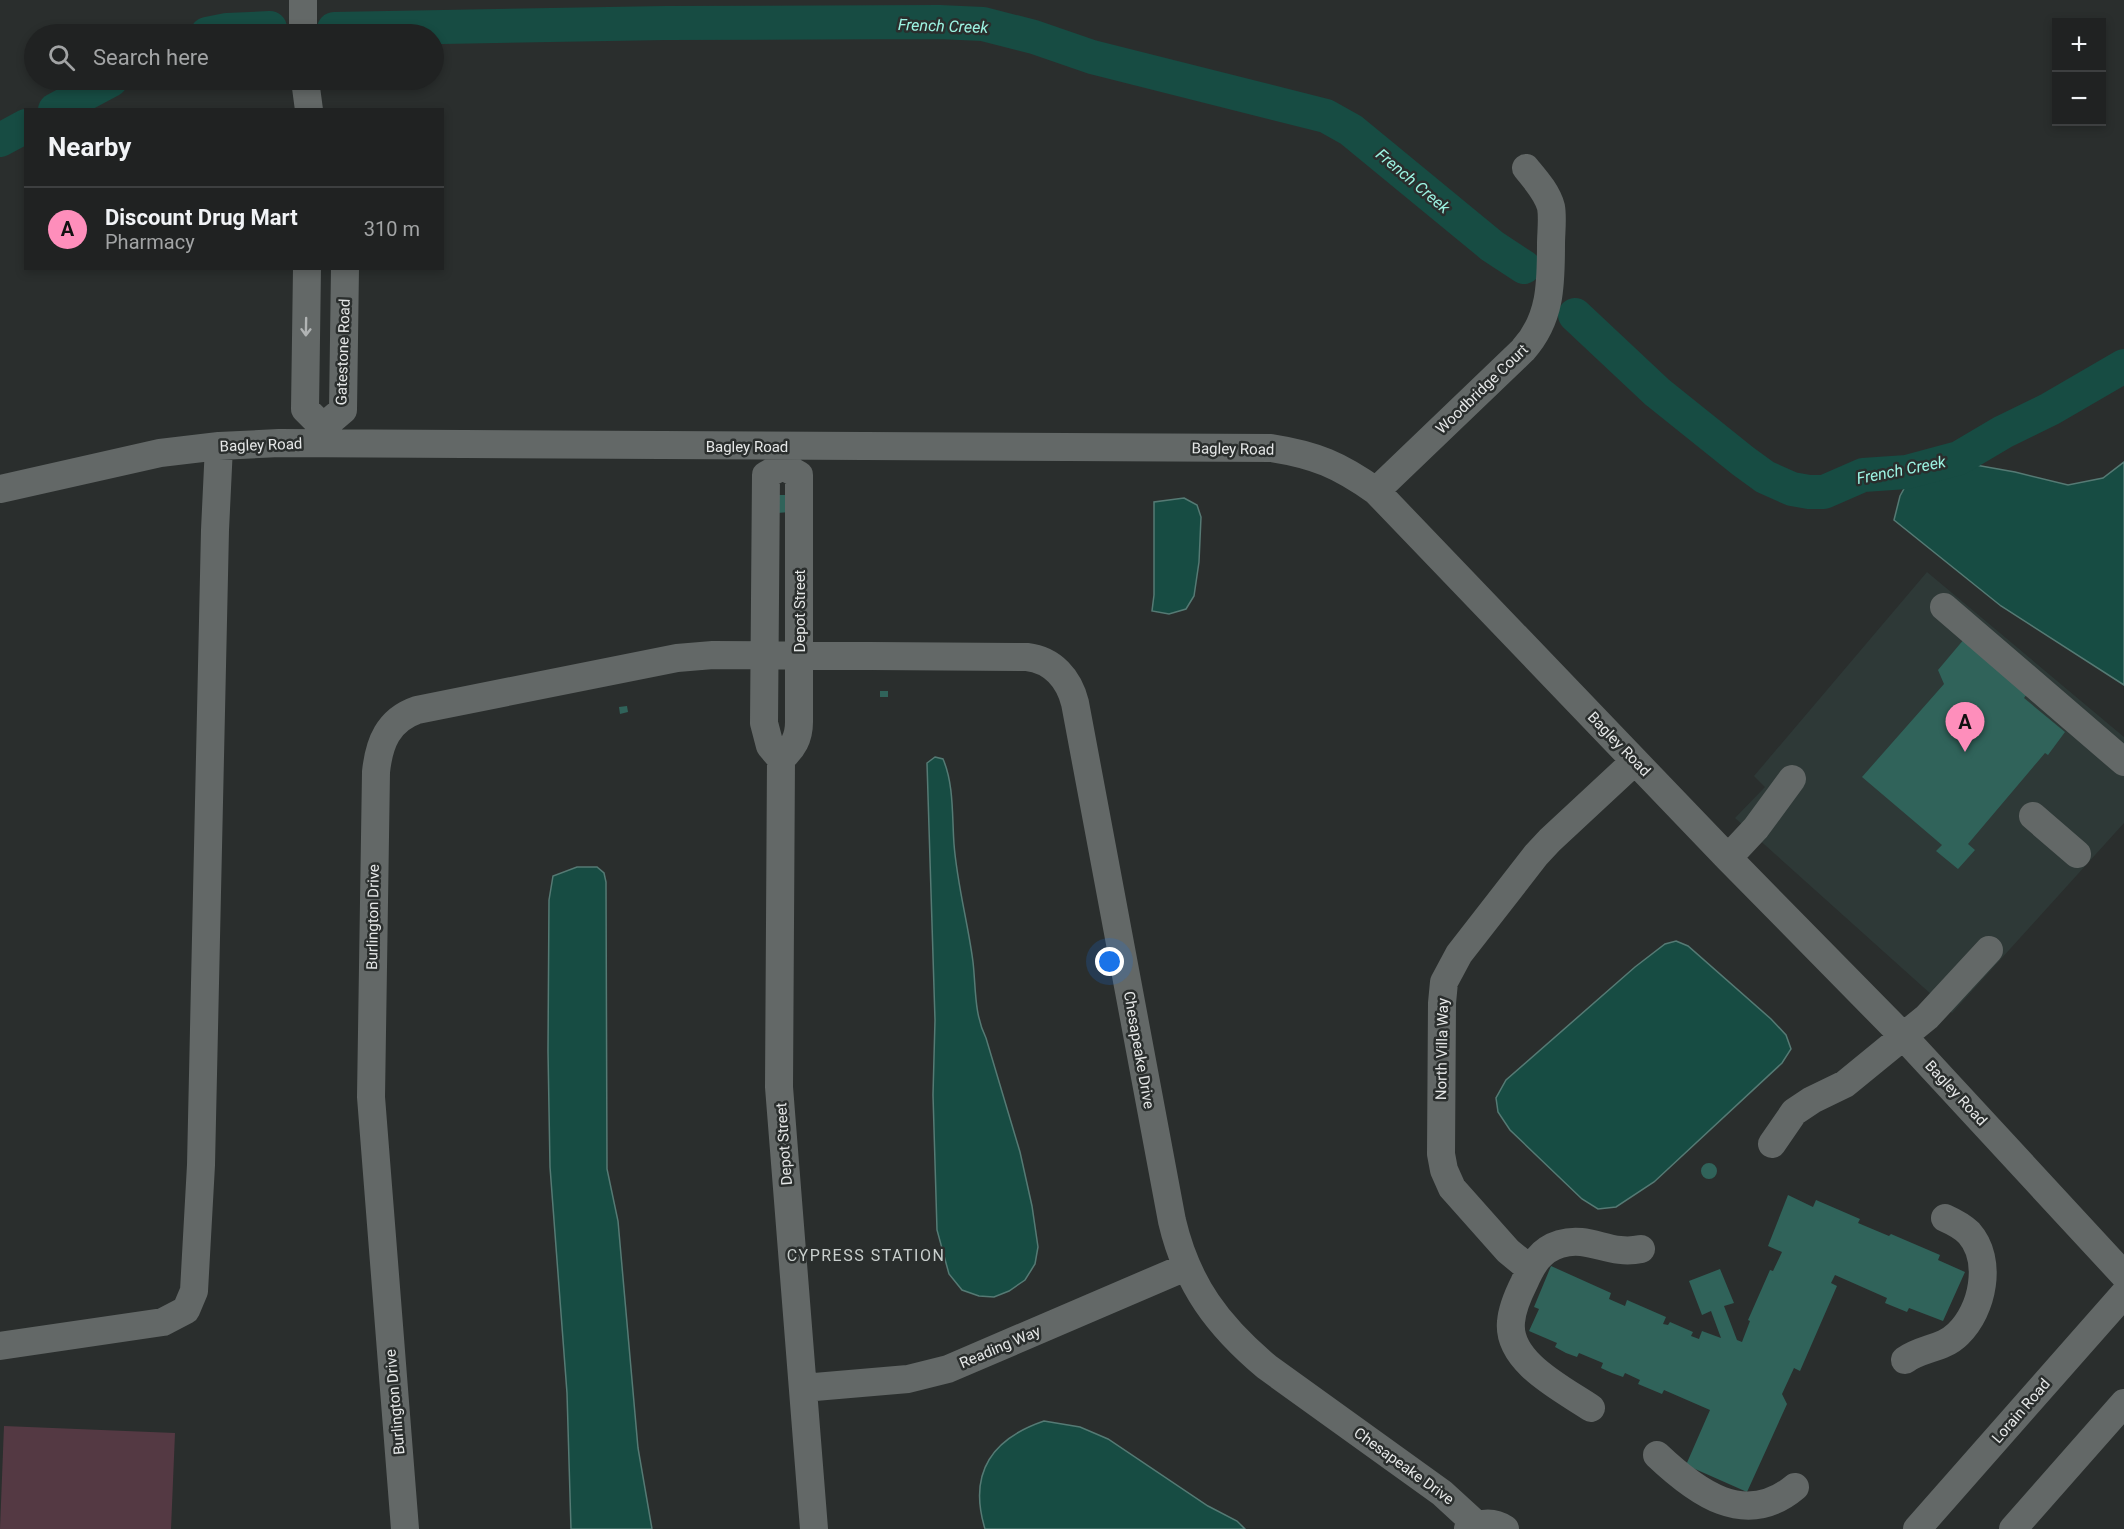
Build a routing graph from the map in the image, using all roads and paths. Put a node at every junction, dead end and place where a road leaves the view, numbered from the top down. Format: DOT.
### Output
graph roads {
  1 [pos="303,0"];
  2 [pos="303,24"];
  3 [pos="306,90"];
  4 [pos="309,108"];
  5 [pos="1526,168"];
  6 [pos="307,270"];
  7 [pos="345,270"];
  8 [pos="323,435"];
  9 [pos="219,446"];
  10 [pos="783,457"];
  11 [pos="0,489"];
  12 [pos="1376,491"];
  13 [pos="1944,607"];
  14 [pos="764,655"];
  15 [pos="800,656"];
  16 [pos="781,759"];
  17 [pos="1635,761"];
  18 [pos="2124,762"];
  19 [pos="1792,779"];
  20 [pos="2034,816"];
  21 [pos="2078,854"];
  22 [pos="1728,858"];
  23 [pos="1989,950"];
  24 [pos="1903,1036"];
  25 [pos="1772,1144"];
  26 [pos="1945,1218"];
  27 [pos="1641,1249"];
  28 [pos="1186,1267"];
  29 [pos="1530,1269"];
  30 [pos="2124,1275"];
  31 [pos="2124,1294"];
  32 [pos="0,1346"];
  33 [pos="1905,1360"];
  34 [pos="803,1388"];
  35 [pos="2124,1403"];
  36 [pos="1591,1408"];
  37 [pos="1657,1455"];
  38 [pos="1795,1487"];
  39 [pos="1472,1527"];
  40 [pos="405,1529"];
  41 [pos="814,1529"];
  42 [pos="1505,1529"];
  43 [pos="1917,1529"];
  44 [pos="2013,1529"];
  1 -- 2 [label="street"];
  3 -- 4 [label="street"];
  5 -- 12 [label="street, Woodbridge Court"];
  6 -- 8 [label="street, Gatestone Road, one-way"];
  7 -- 8 [label="street, Gatestone Road"];
  8 -- 9 [label="street, Bagley Road"];
  8 -- 10 [label="street, Bagley Road"];
  9 -- 11 [label="street, Bagley Road"];
  9 -- 32 [label="street"];
  10 -- 12 [label="street, Bagley Road"];
  10 -- 14 [label="street"];
  10 -- 15 [label="street, Depot Street"];
  12 -- 17 [label="street, Bagley Road"];
  13 -- 18 [label="street"];
  14 -- 15 [label="street, Burlington Drive"];
  14 -- 16 [label="street"];
  14 -- 40 [label="street, Burlington Drive"];
  15 -- 16 [label="street, Depot Street"];
  15 -- 28 [label="street, Chesapeake Drive"];
  16 -- 34 [label="street, Depot Street"];
  17 -- 22 [label="street, Bagley Road"];
  17 -- 29 [label="street, North Villa Way"];
  19 -- 22 [label="street"];
  20 -- 21 [label="street"];
  22 -- 24 [label="street, Bagley Road"];
  23 -- 24 [label="street"];
  24 -- 25 [label="street"];
  24 -- 30 [label="street, Bagley Road"];
  26 -- 33 [label="street"];
  27 -- 29 [label="street"];
  28 -- 34 [label="street, Reading Way"];
  28 -- 39 [label="street, Chesapeake Drive"];
  29 -- 36 [label="street"];
  31 -- 43 [label="street, Lorain Road"];
  34 -- 41 [label="street, Depot Street"];
  35 -- 44 [label="street"];
  37 -- 38 [label="street"];
  39 -- 42 [label="street, Chesapeake Drive"];
}
